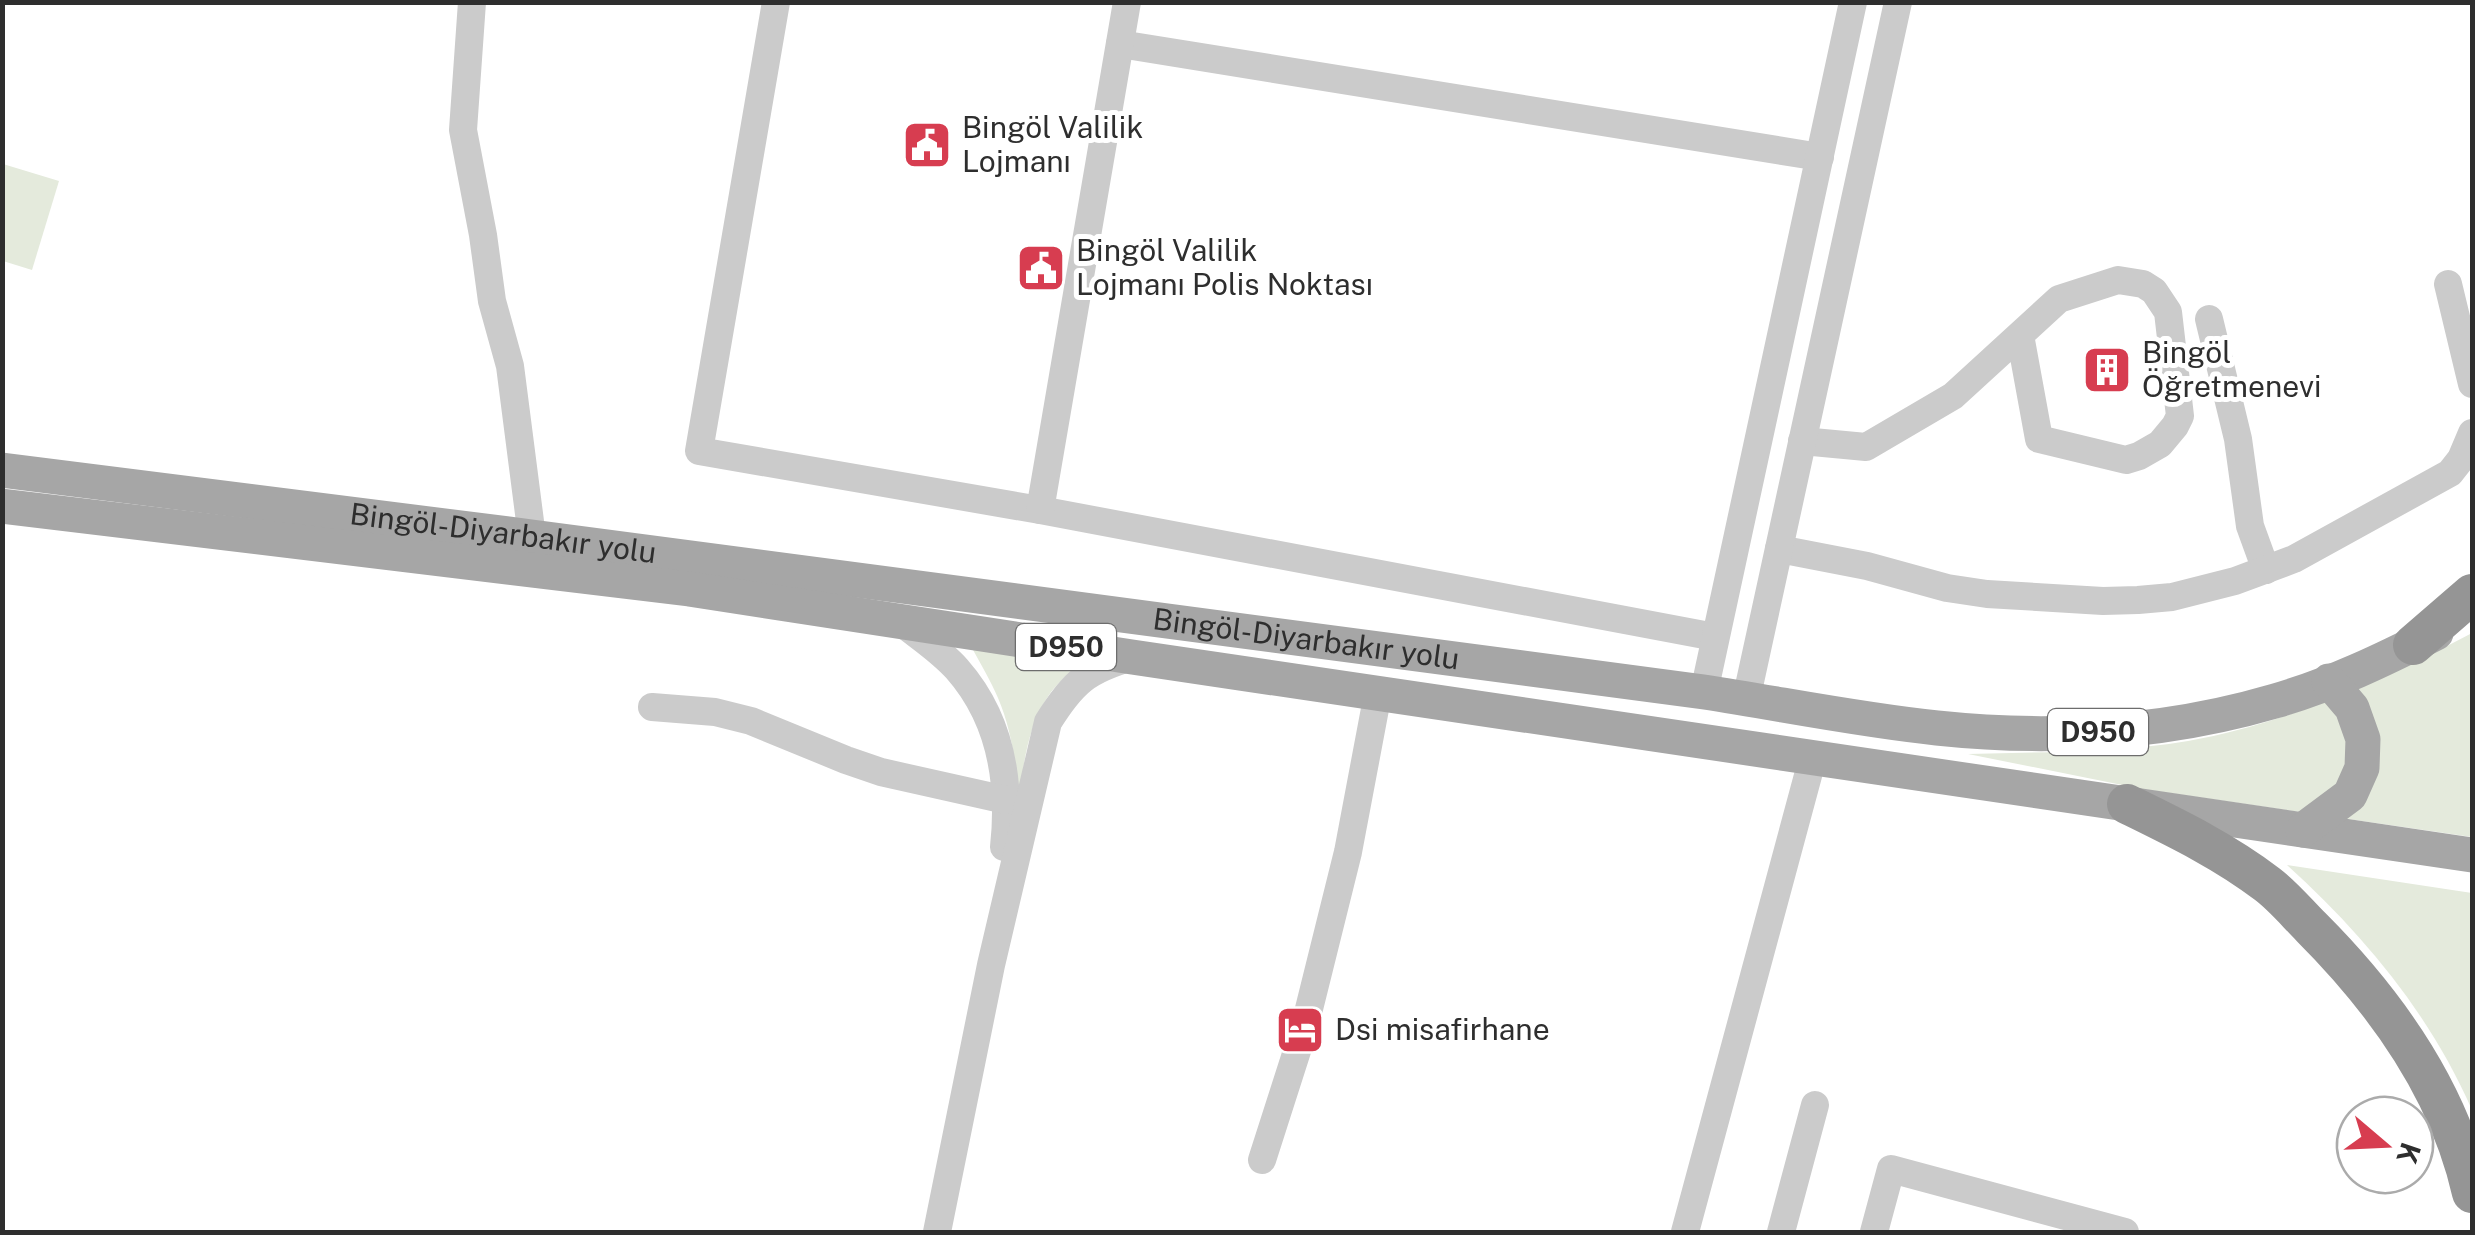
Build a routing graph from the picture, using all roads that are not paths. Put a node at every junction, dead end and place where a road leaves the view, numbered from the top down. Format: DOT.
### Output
graph roads {
  1 [pos="472,2"];
  2 [pos="776,2"];
  3 [pos="1127,2"];
  4 [pos="1853,2"];
  5 [pos="1898,2"];
  6 [pos="1120,44"];
  7 [pos="1820,157"];
  8 [pos="2448,284"];
  9 [pos="2209,320"];
  10 [pos="2020,336"];
  11 [pos="2472,384"];
  12 [pos="2472,434"];
  13 [pos="1802,442"];
  14 [pos="2,470"];
  15 [pos="2,506"];
  16 [pos="1040,510"];
  17 [pos="532,537"];
  18 [pos="1779,548"];
  19 [pos="2266,570"];
  20 [pos="2472,594"];
  21 [pos="2472,614"];
  22 [pos="901,622"];
  23 [pos="1715,637"];
  24 [pos="2413,645"];
  25 [pos="1132,657"];
  26 [pos="2330,681"];
  27 [pos="1704,692"];
  28 [pos="1378,693"];
  29 [pos="1746,700"];
  30 [pos="652,706"];
  31 [pos="1813,757"];
  32 [pos="1006,800"];
  33 [pos="2127,804"];
  34 [pos="2303,830"];
  35 [pos="2472,854"];
  36 [pos="991,965"];
  37 [pos="1814,1104"];
  38 [pos="1262,1160"];
  39 [pos="2472,1193"];
  40 [pos="937,1232"];
  41 [pos="1685,1232"];
  42 [pos="1781,1232"];
  43 [pos="1874,1232"];
  44 [pos="2125,1232"];
  1 -- 17 [label="street"];
  2 -- 16 [label="street"];
  3 -- 6 [label="street"];
  4 -- 7 [label="street"];
  5 -- 13 [label="street"];
  6 -- 7 [label="street"];
  6 -- 16 [label="street"];
  7 -- 23 [label="street"];
  8 -- 11 [label="street"];
  9 -- 19 [label="street"];
  10 -- 10 [label="street"];
  10 -- 13 [label="street"];
  12 -- 19 [label="street"];
  13 -- 18 [label="street"];
  14 -- 17 [label="main road, Bingöl-Diyarbakır yolu / D950"];
  15 -- 22 [label="main road, Bingöl-Diyarbakır yolu / D950"];
  16 -- 23 [label="street"];
  17 -- 27 [label="main road, Bingöl-Diyarbakır yolu / D950"];
  18 -- 19 [label="street"];
  18 -- 29 [label="street"];
  20 -- 24 [label="highway"];
  21 -- 24 [label="main road, Bingöl-Diyarbakır yolu / D950"];
  22 -- 25 [label="main road, Bingöl-Diyarbakır yolu / D950"];
  22 -- 32 [label="street"];
  23 -- 27 [label="street"];
  24 -- 26 [label="main road, Bingöl-Diyarbakır yolu / D950"];
  25 -- 28 [label="main road, Bingöl-Diyarbakır yolu / D950"];
  25 -- 36 [label="street"];
  26 -- 29 [label="main road, Bingöl-Diyarbakır yolu / D950"];
  26 -- 34 [label="main road"];
  27 -- 29 [label="main road, Bingöl-Diyarbakır yolu / D950"];
  28 -- 31 [label="main road, Bingöl-Diyarbakır yolu / D950"];
  28 -- 38 [label="street"];
  30 -- 32 [label="street"];
  31 -- 33 [label="main road, Bingöl-Diyarbakır yolu / D950"];
  31 -- 41 [label="street"];
  32 -- 36 [label="street"];
  33 -- 34 [label="main road, Bingöl-Diyarbakır yolu"];
  33 -- 39 [label="highway, D950"];
  34 -- 35 [label="main road, Bingöl-Diyarbakır yolu"];
  36 -- 40 [label="street"];
  37 -- 42 [label="street"];
  43 -- 44 [label="street"];
}
